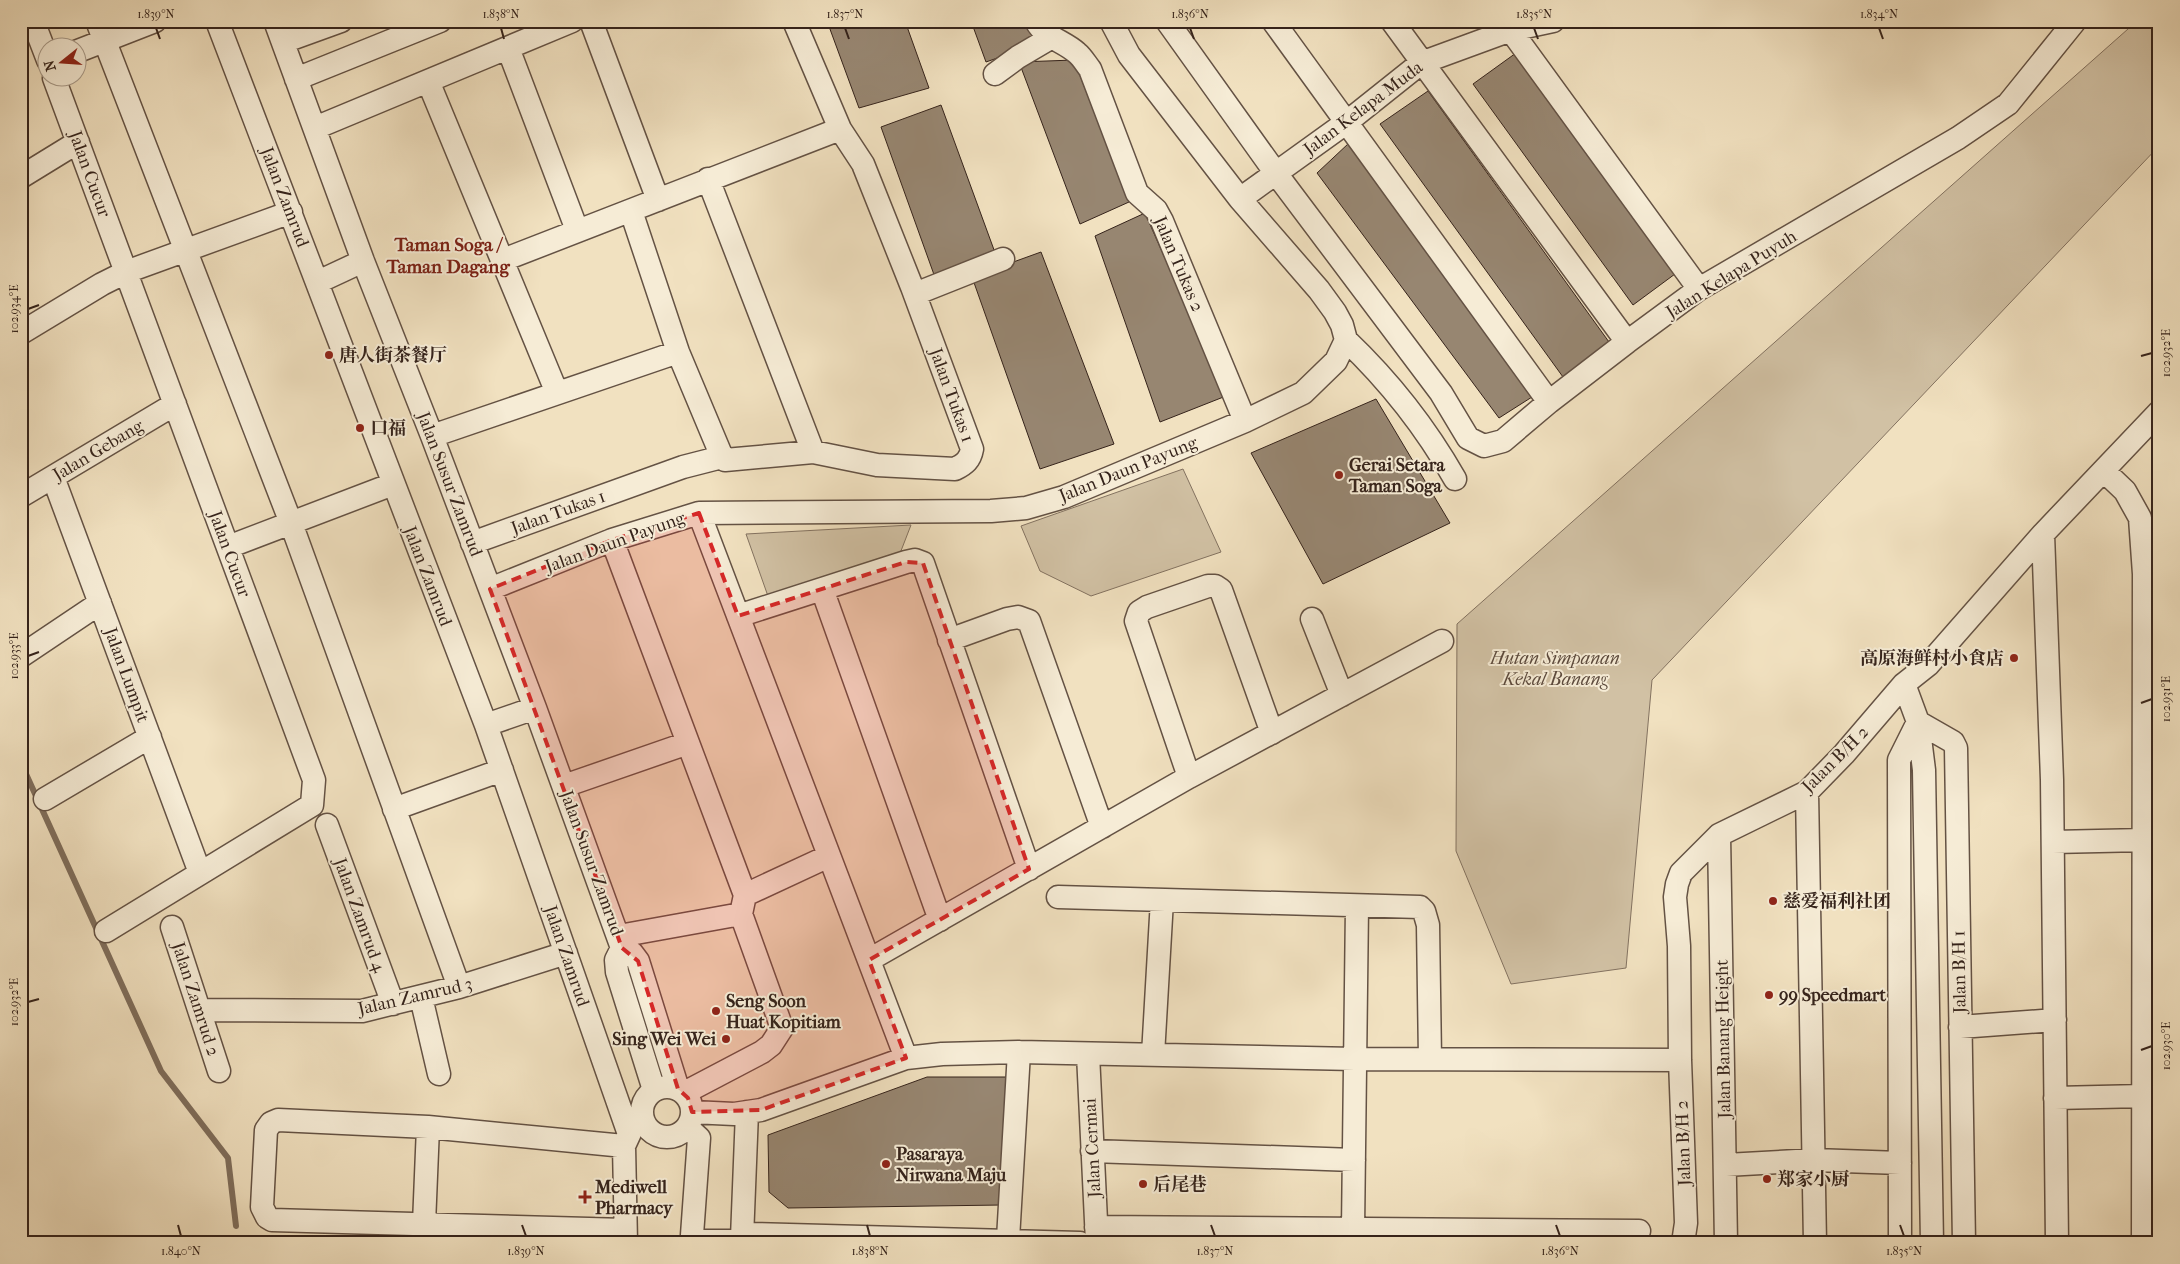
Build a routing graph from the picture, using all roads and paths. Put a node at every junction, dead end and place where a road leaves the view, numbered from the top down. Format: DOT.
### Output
graph roads {
  1 [pos="33,21"];
  2 [pos="156,21"];
  3 [pos="217,21"];
  4 [pos="341,21"];
  5 [pos="440,21"];
  6 [pos="572,21"];
  7 [pos="591,21"];
  8 [pos="794,21"];
  9 [pos="1036,21"];
  10 [pos="1112,21"];
  11 [pos="1167,21"];
  12 [pos="1274,21"];
  13 [pos="1392,21"];
  14 [pos="1554,21"];
  15 [pos="2075,21"];
  16 [pos="1507,26"];
  17 [pos="101,31"];
  18 [pos="279,32"];
  19 [pos="1052,37"];
  20 [pos="40,38"];
  21 [pos="88,42"];
  22 [pos="508,48"];
  23 [pos="1420,63"];
  24 [pos="995,74"];
  25 [pos="296,79"];
  26 [pos="428,81"];
  27 [pos="58,88"];
  28 [pos="1347,122"];
  29 [pos="315,128"];
  30 [pos="840,129"];
  31 [pos="78,142"];
  32 [pos="1276,172"];
  33 [pos="21,177"];
  34 [pos="708,179"];
  35 [pos="1240,199"];
  36 [pos="658,200"];
  37 [pos="631,211"];
  38 [pos="291,212"];
  39 [pos="577,230"];
  40 [pos="185,251"];
  41 [pos="1003,259"];
  42 [pos="503,260"];
  43 [pos="363,261"];
  44 [pos="126,272"];
  45 [pos="318,282"];
  46 [pos="1699,289"];
  47 [pos="915,294"];
  48 [pos="21,333"];
  49 [pos="1346,340"];
  50 [pos="1628,342"];
  51 [pos="678,352"];
  52 [pos="557,393"];
  53 [pos="1549,402"];
  54 [pos="175,404"];
  55 [pos="2159,412"];
  56 [pos="1245,421"];
  57 [pos="432,436"];
  58 [pos="813,452"];
  59 [pos="722,457"];
  60 [pos="2104,471"];
  61 [pos="53,477"];
  62 [pos="1455,479"];
  63 [pos="393,484"];
  64 [pos="21,496"];
  65 [pos="699,512"];
  66 [pos="291,523"];
  67 [pos="2044,534"];
  68 [pos="612,540"];
  69 [pos="472,543"];
  70 [pos="228,547"];
  71 [pos="490,589"];
  72 [pos="822,589"];
  73 [pos="100,603"];
  74 [pos="738,616"];
  75 [pos="1312,618"];
  76 [pos="949,640"];
  77 [pos="1442,641"];
  78 [pos="21,656"];
  79 [pos="1904,684"];
  80 [pos="1342,695"];
  81 [pos="535,708"];
  82 [pos="1918,722"];
  83 [pos="486,724"];
  84 [pos="1272,733"];
  85 [pos="150,737"];
  86 [pos="688,743"];
  87 [pos="502,770"];
  88 [pos="1189,777"];
  89 [pos="564,786"];
  90 [pos="1807,792"];
  91 [pos="45,799"];
  92 [pos="394,809"];
  93 [pos="327,825"];
  94 [pos="1102,827"];
  95 [pos="1719,834"];
  96 [pos="2144,840"];
  97 [pos="2053,842"];
  98 [pos="830,856"];
  99 [pos="1029,869"];
  100 [pos="200,873"];
  101 [pos="1058,897"];
  102 [pos="1162,900"];
  103 [pos="743,904"];
  104 [pos="1357,906"];
  105 [pos="940,920"];
  106 [pos="172,927"];
  107 [pos="106,931"];
  108 [pos="620,942"];
  109 [pos="566,953"];
  110 [pos="869,960"];
  111 [pos="459,987"];
  112 [pos="421,997"];
  113 [pos="393,1004"];
  114 [pos="199,1010"];
  115 [pos="2055,1020"];
  116 [pos="1960,1027"];
  117 [pos="1019,1052"];
  118 [pos="1088,1054"];
  119 [pos="1153,1055"];
  120 [pos="906,1058"];
  121 [pos="1355,1059"];
  122 [pos="1430,1059"];
  123 [pos="1680,1060"];
  124 [pos="219,1071"];
  125 [pos="439,1074"];
  126 [pos="654,1090"];
  127 [pos="2143,1096"];
  128 [pos="2055,1098"];
  129 [pos="685,1105"];
  130 [pos="747,1112"];
  131 [pos="428,1127"];
  132 [pos="633,1135"];
  133 [pos="1092,1151"];
  134 [pos="1932,1155"];
  135 [pos="1900,1158"];
  136 [pos="1354,1160"];
  137 [pos="1814,1160"];
  138 [pos="1726,1165"];
  139 [pos="424,1224"];
  140 [pos="1353,1229"];
  141 [pos="1639,1231"];
  142 [pos="1097,1235"];
  143 [pos="626,1236"];
  144 [pos="742,1238"];
  145 [pos="1008,1239"];
  146 [pos="1080,1243"];
  147 [pos="1683,1243"];
  148 [pos="1726,1243"];
  149 [pos="1815,1243"];
  150 [pos="1900,1243"];
  151 [pos="1932,1243"];
  152 [pos="1964,1243"];
  153 [pos="2057,1243"];
  154 [pos="2143,1243"];
  1 -- 20 [label="street"];
  2 -- 17 [label="street"];
  3 -- 38 [label="street, Jalan Zamrud"];
  4 -- 18 [label="street"];
  5 -- 25 [label="street"];
  6 -- 22 [label="street"];
  7 -- 36 [label="street"];
  8 -- 30 [label="street, Jalan Tukas 1"];
  9 -- 19 [label="street, Jalan Tukas 2"];
  10 -- 35 [label="street"];
  11 -- 32 [label="street, Jalan Kelapa Puyuh"];
  12 -- 28 [label="street"];
  13 -- 23 [label="street"];
  14 -- 16 [label="street, Jalan Kelapa Muda"];
  15 -- 46 [label="street, Jalan Kelapa Puyuh"];
  16 -- 23 [label="street, Jalan Kelapa Muda"];
  16 -- 46 [label="street"];
  17 -- 21 [label="street"];
  17 -- 40 [label="street"];
  18 -- 25 [label="street, Jalan Susur Zamrud"];
  19 -- 24 [label="street"];
  19 -- 56 [label="street, Jalan Tukas 2"];
  22 -- 26 [label="street"];
  22 -- 39 [label="street"];
  23 -- 28 [label="street, Jalan Kelapa Muda"];
  23 -- 50 [label="street"];
  25 -- 29 [label="street, Jalan Susur Zamrud"];
  26 -- 29 [label="street"];
  26 -- 42 [label="street"];
  27 -- 31 [label="street, Jalan Cucur"];
  28 -- 32 [label="street, Jalan Kelapa Muda"];
  28 -- 53 [label="street"];
  29 -- 43 [label="street, Jalan Susur Zamrud"];
  30 -- 34 [label="street"];
  30 -- 47 [label="street, Jalan Tukas 1"];
  31 -- 33 [label="street"];
  31 -- 44 [label="street, Jalan Cucur"];
  32 -- 35 [label="street, Jalan Kelapa Muda"];
  32 -- 53 [label="street, Jalan Kelapa Puyuh"];
  34 -- 36 [label="street"];
  34 -- 58 [label="street"];
  35 -- 49 [label="street"];
  36 -- 37 [label="street"];
  37 -- 39 [label="street"];
  37 -- 51 [label="street"];
  38 -- 40 [label="street"];
  38 -- 45 [label="street, Jalan Zamrud"];
  39 -- 42 [label="street"];
  40 -- 44 [label="street"];
  40 -- 66 [label="street"];
  41 -- 47 [label="street"];
  42 -- 52 [label="street"];
  43 -- 45 [label="street"];
  43 -- 57 [label="street, Jalan Susur Zamrud"];
  44 -- 48 [label="street"];
  44 -- 54 [label="street, Jalan Cucur"];
  45 -- 63 [label="street, Jalan Zamrud"];
  46 -- 50 [label="street, Jalan Kelapa Puyuh"];
  47 -- 58 [label="street, Jalan Tukas 1"];
  49 -- 56 [label="street, Jalan Daun Payung"];
  49 -- 62 [label="street"];
  50 -- 53 [label="street, Jalan Kelapa Puyuh"];
  51 -- 52 [label="street"];
  51 -- 59 [label="street"];
  52 -- 57 [label="street"];
  54 -- 61 [label="street, Jalan Gebang"];
  54 -- 70 [label="street, Jalan Cucur"];
  55 -- 60 [label="street, Jalan B/H 2"];
  56 -- 65 [label="street, Jalan Daun Payung"];
  57 -- 69 [label="street, Jalan Susur Zamrud"];
  58 -- 59 [label="street, Jalan Tukas 1"];
  59 -- 69 [label="street, Jalan Tukas 1"];
  60 -- 67 [label="street, Jalan B/H 2"];
  60 -- 96 [label="street"];
  61 -- 64 [label="street, Jalan Gebang"];
  61 -- 73 [label="street, Jalan Lumpit"];
  63 -- 66 [label="street"];
  63 -- 83 [label="street, Jalan Zamrud"];
  65 -- 68 [label="street, Jalan Daun Payung"];
  65 -- 74 [label="street"];
  66 -- 70 [label="street"];
  66 -- 92 [label="street"];
  67 -- 79 [label="street, Jalan B/H 2"];
  67 -- 97 [label="street"];
  68 -- 71 [label="street, Jalan Daun Payung"];
  68 -- 86 [label="street"];
  69 -- 71 [label="street, Jalan Susur Zamrud"];
  70 -- 100 [label="street, Jalan Cucur"];
  71 -- 81 [label="street, Jalan Susur Zamrud"];
  72 -- 74 [label="street"];
  72 -- 76 [label="street"];
  72 -- 105 [label="street"];
  73 -- 78 [label="street"];
  73 -- 85 [label="street, Jalan Lumpit"];
  74 -- 98 [label="street"];
  75 -- 80 [label="street"];
  76 -- 94 [label="street"];
  76 -- 99 [label="street"];
  77 -- 80 [label="street"];
  79 -- 82 [label="street"];
  79 -- 90 [label="street, Jalan B/H 2"];
  80 -- 84 [label="street"];
  81 -- 83 [label="street"];
  81 -- 89 [label="street, Jalan Susur Zamrud"];
  82 -- 116 [label="street, Jalan B/H 1"];
  82 -- 134 [label="street"];
  82 -- 135 [label="street"];
  83 -- 87 [label="street, Jalan Zamrud"];
  84 -- 88 [label="street"];
  84 -- 88 [label="street"];
  85 -- 91 [label="street"];
  85 -- 100 [label="street, Jalan Lumpit"];
  86 -- 89 [label="street"];
  86 -- 103 [label="street"];
  87 -- 92 [label="street"];
  87 -- 109 [label="street, Jalan Zamrud"];
  88 -- 94 [label="street"];
  89 -- 108 [label="street, Jalan Susur Zamrud"];
  90 -- 95 [label="street, Jalan B/H 2"];
  90 -- 137 [label="street"];
  92 -- 111 [label="street"];
  93 -- 113 [label="street, Jalan Zamrud 4"];
  94 -- 99 [label="street"];
  95 -- 123 [label="street, Jalan B/H 2"];
  95 -- 138 [label="street, Jalan Banang Height"];
  96 -- 97 [label="street"];
  96 -- 127 [label="street"];
  97 -- 115 [label="street"];
  98 -- 103 [label="street"];
  98 -- 110 [label="street"];
  99 -- 105 [label="street"];
  100 -- 107 [label="street, Jalan Cucur"];
  101 -- 102 [label="street"];
  102 -- 104 [label="street"];
  102 -- 119 [label="street"];
  103 -- 108 [label="street"];
  103 -- 129 [label="street"];
  104 -- 121 [label="street"];
  104 -- 122 [label="street"];
  105 -- 110 [label="street"];
  106 -- 114 [label="street, Jalan Zamrud 2"];
  108 -- 126 [label="street"];
  108 -- 129 [label="street"];
  109 -- 111 [label="street, Jalan Zamrud 3"];
  109 -- 132 [label="street, Jalan Zamrud"];
  110 -- 120 [label="street"];
  111 -- 112 [label="street, Jalan Zamrud 3"];
  112 -- 113 [label="street, Jalan Zamrud 3"];
  112 -- 125 [label="street"];
  113 -- 114 [label="street, Jalan Zamrud 3"];
  114 -- 124 [label="street, Jalan Zamrud 2"];
  115 -- 116 [label="street"];
  115 -- 128 [label="street"];
  116 -- 152 [label="street, Jalan B/H 1"];
  117 -- 118 [label="street"];
  117 -- 120 [label="street"];
  117 -- 145 [label="street"];
  118 -- 119 [label="street"];
  118 -- 133 [label="street, Jalan Cermai"];
  119 -- 121 [label="street"];
  120 -- 130 [label="street"];
  121 -- 122 [label="street"];
  121 -- 136 [label="street"];
  122 -- 123 [label="street"];
  123 -- 147 [label="street, Jalan B/H 2"];
  126 -- 129 [label="street"];
  126 -- 132 [label="street"];
  127 -- 128 [label="street"];
  127 -- 154 [label="street"];
  128 -- 153 [label="street"];
  129 -- 130 [label="street"];
  129 -- 132 [label="street"];
  129 -- 144 [label="street"];
  130 -- 144 [label="street"];
  131 -- 132 [label="street"];
  131 -- 139 [label="street"];
  131 -- 139 [label="street"];
  132 -- 143 [label="street, Jalan Zamrud"];
  133 -- 136 [label="street"];
  133 -- 142 [label="street, Jalan Cermai"];
  134 -- 135 [label="street"];
  134 -- 151 [label="street"];
  135 -- 137 [label="street"];
  135 -- 150 [label="street"];
  136 -- 140 [label="street"];
  137 -- 138 [label="street"];
  137 -- 149 [label="street"];
  138 -- 148 [label="street, Jalan Banang Height"];
  139 -- 143 [label="street"];
  140 -- 141 [label="street"];
  140 -- 142 [label="street"];
  144 -- 145 [label="street"];
  145 -- 146 [label="street"];
}
